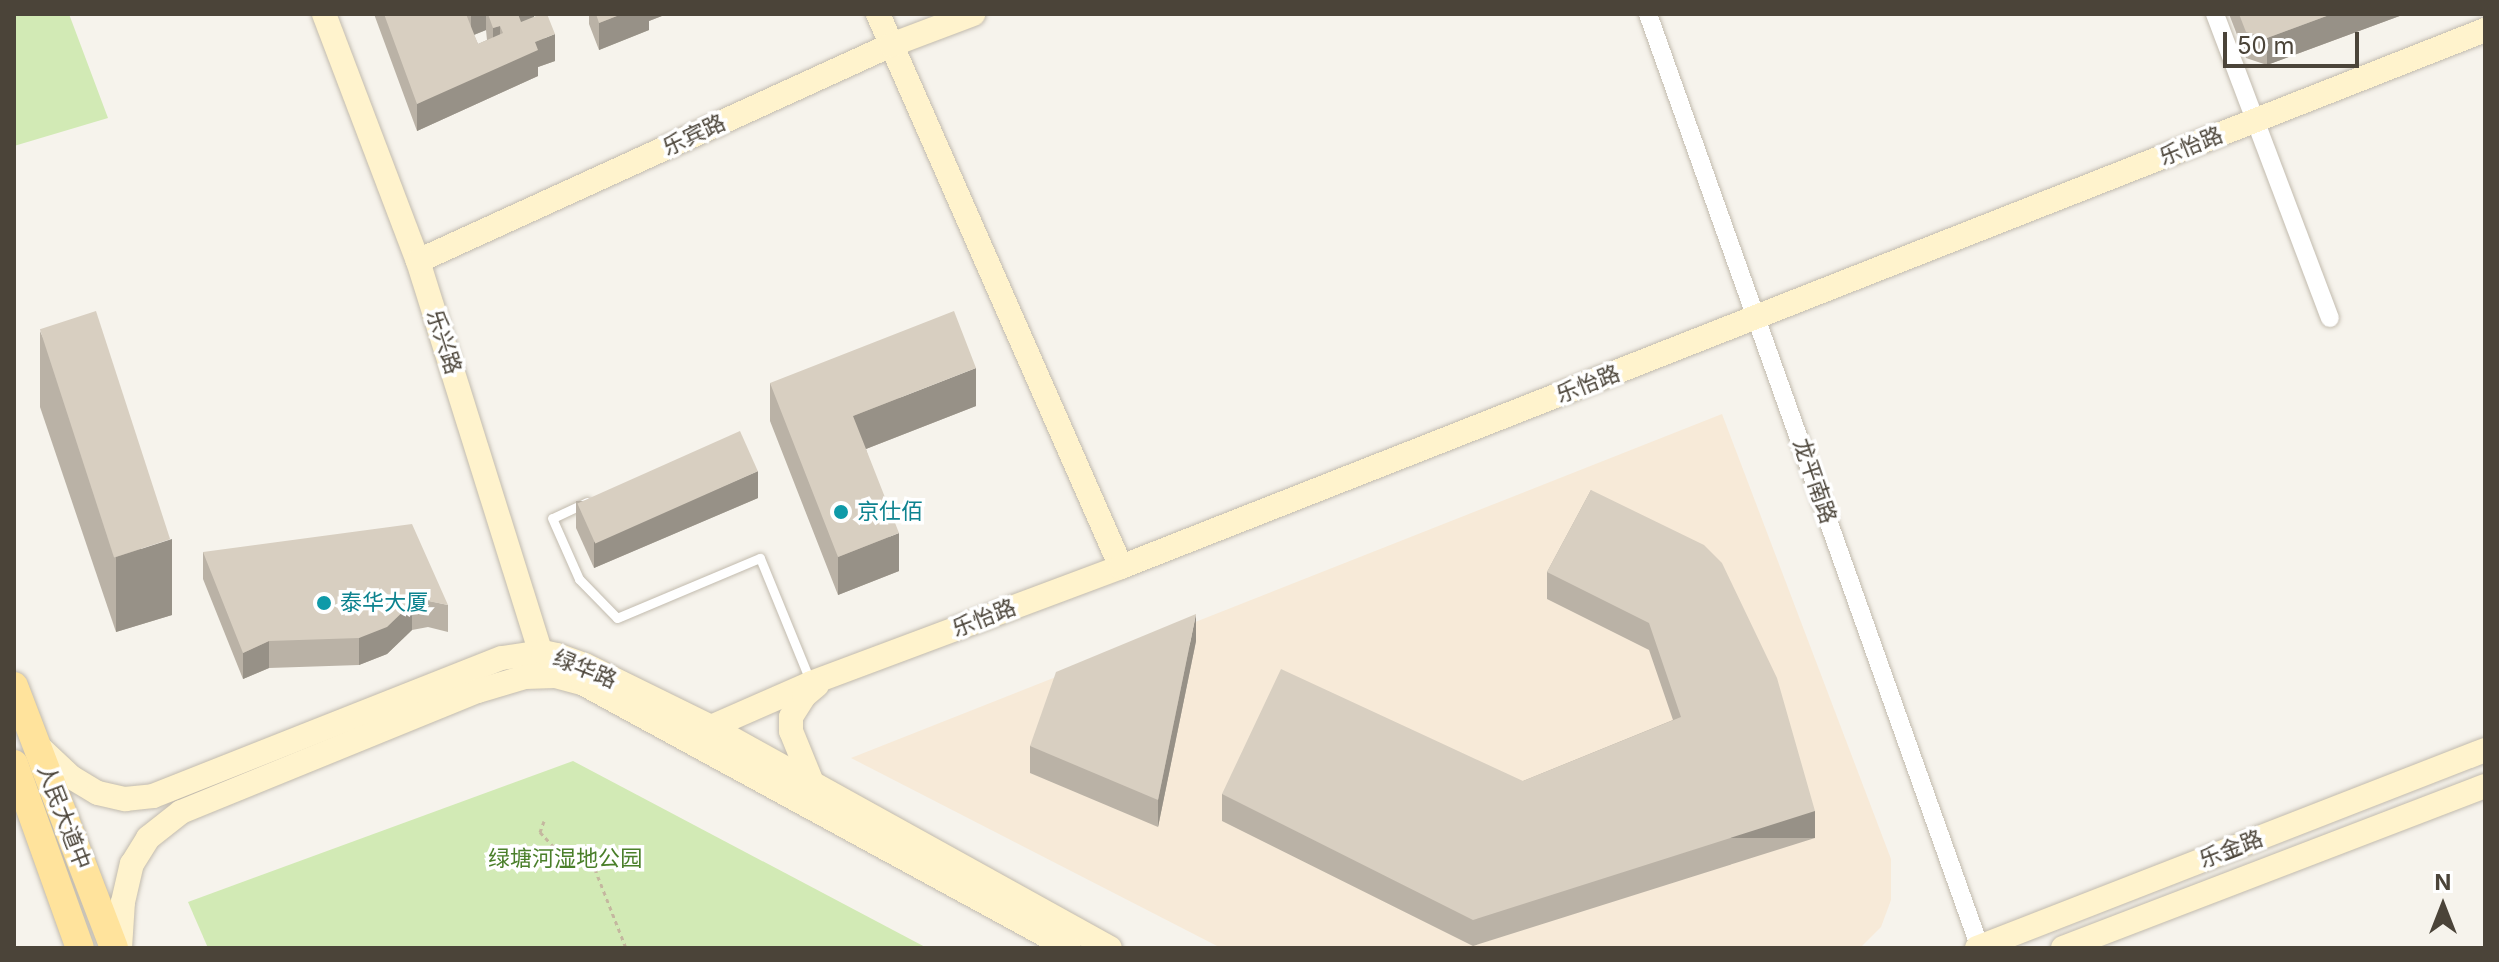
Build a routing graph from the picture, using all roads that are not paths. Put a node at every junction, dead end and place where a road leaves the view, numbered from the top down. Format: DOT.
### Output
graph roads {
  1 [pos="324,14"];
  2 [pos="878,14"];
  3 [pos="973,14"];
  4 [pos="1648,14"];
  5 [pos="2215,14"];
  6 [pos="2485,30"];
  7 [pos="891,45"];
  8 [pos="2256,120"];
  9 [pos="418,261"];
  10 [pos="1757,317"];
  11 [pos="2330,318"];
  12 [pos="596,498"];
  13 [pos="1121,567"];
  14 [pos="544,664"];
  15 [pos="819,680"];
  16 [pos="14,686"];
  17 [pos="705,736"];
  18 [pos="37,745"];
  19 [pos="2485,750"];
  20 [pos="14,764"];
  21 [pos="813,785"];
  22 [pos="2485,786"];
  23 [pos="80,948"];
  24 [pos="117,948"];
  25 [pos="1069,948"];
  26 [pos="1110,948"];
  27 [pos="1979,948"];
  28 [pos="2063,948"];
  1 -- 9 [label="street, 乐兴路"];
  2 -- 7 [label="street"];
  3 -- 7 [label="street, 乐宾路"];
  4 -- 10 [label="street, 龙平南路"];
  5 -- 8 [label="street"];
  6 -- 8 [label="street, 乐怡路"];
  7 -- 9 [label="street, 乐宾路"];
  7 -- 13 [label="street"];
  8 -- 10 [label="street, 乐怡路"];
  8 -- 11 [label="street"];
  9 -- 14 [label="street, 乐兴路"];
  10 -- 13 [label="street, 乐怡路"];
  10 -- 27 [label="street, 龙平南路"];
  12 -- 15 [label="lane"];
  13 -- 15 [label="street, 乐怡路"];
  14 -- 17 [label="street, 绿华路"];
  14 -- 18 [label="street, 绿华路"];
  14 -- 24 [label="street, 绿华路"];
  15 -- 17 [label="street, 乐怡路"];
  15 -- 21 [label="street"];
  16 -- 18 [label="main road, 人民大道中"];
  17 -- 21 [label="street, 绿华路"];
  17 -- 25 [label="street, 绿华路"];
  18 -- 24 [label="main road, 人民大道中"];
  19 -- 27 [label="street, 乐金路"];
  20 -- 23 [label="main road, 人民大道中"];
  21 -- 26 [label="street, 绿华路"];
  22 -- 28 [label="street, 乐金路"];
}
